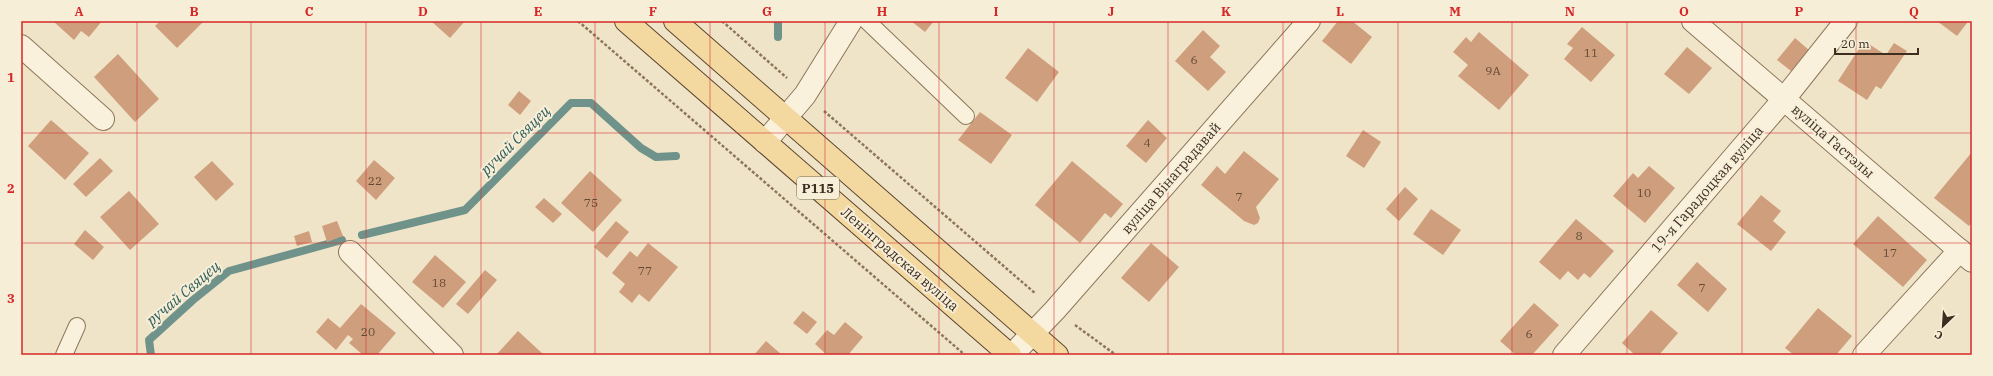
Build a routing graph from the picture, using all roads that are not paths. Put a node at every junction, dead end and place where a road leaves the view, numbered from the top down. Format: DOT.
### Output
graph roads {
  1 [pos="626,21"];
  2 [pos="675,21"];
  3 [pos="851,21"];
  4 [pos="867,21"];
  5 [pos="1308,21"];
  6 [pos="1693,21"];
  7 [pos="1846,21"];
  8 [pos="21,46"];
  9 [pos="1784,99"];
  10 [pos="966,116"];
  11 [pos="786,117"];
  12 [pos="103,119"];
  13 [pos="765,142"];
  14 [pos="350,252"];
  15 [pos="1966,255"];
  16 [pos="77,326"];
  17 [pos="1033,333"];
  18 [pos="64,355"];
  19 [pos="452,355"];
  20 [pos="1011,355"];
  21 [pos="1057,355"];
  22 [pos="1564,355"];
  23 [pos="1864,355"];
  1 -- 13 [label="main road, Ленінградская вуліца / Р115"];
  2 -- 11 [label="main road, Р115"];
  3 -- 11 [label="street"];
  4 -- 10 [label="lane"];
  5 -- 17 [label="street, вуліца Вінаградавай"];
  6 -- 9 [label="street, вуліца Гастэлы"];
  7 -- 9 [label="street, 19-я Гарадоцкая вуліца"];
  8 -- 12 [label="street"];
  9 -- 15 [label="street, вуліца Гастэлы"];
  9 -- 22 [label="street, 19-я Гарадоцкая вуліца"];
  11 -- 13 [label="street"];
  11 -- 17 [label="main road, Р115"];
  13 -- 20 [label="main road, Ленінградская вуліца / Р115"];
  14 -- 19 [label="street"];
  15 -- 23 [label="street"];
  16 -- 18 [label="lane"];
  17 -- 20 [label="street, вуліца Вінаградавай"];
  17 -- 21 [label="main road, Р115"];
}
